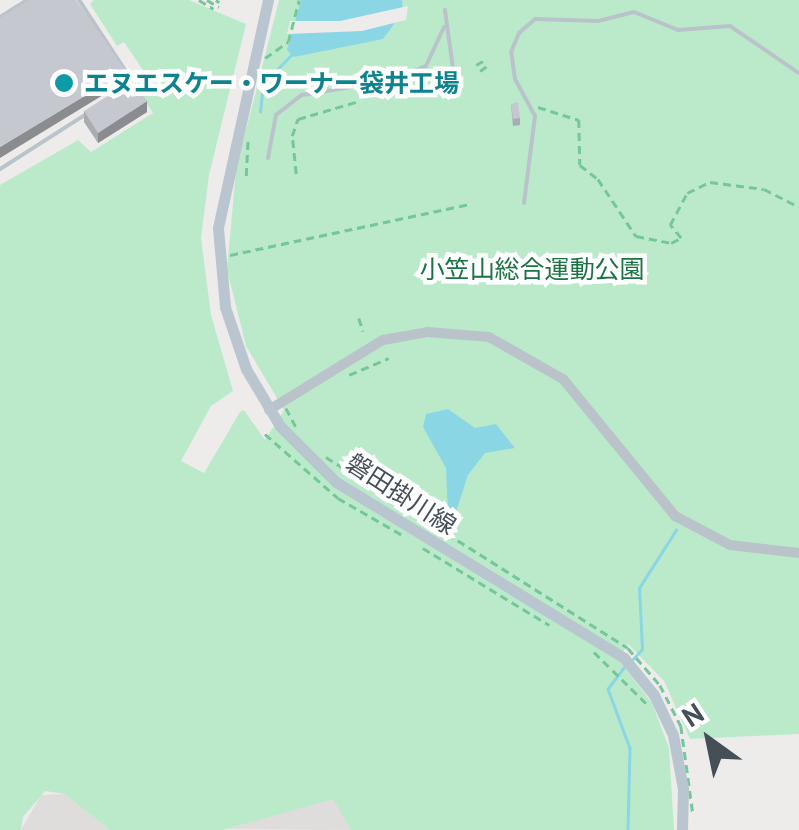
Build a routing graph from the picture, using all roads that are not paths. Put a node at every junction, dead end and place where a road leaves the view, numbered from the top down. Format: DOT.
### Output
graph roads {
  1 [pos="27,0"];
  2 [pos="79,0"];
  3 [pos="268,0"];
  4 [pos="445,10"];
  5 [pos="0,17"];
  6 [pos="445,20"];
  7 [pos="799,73"];
  8 [pos="378,84"];
  9 [pos="118,94"];
  10 [pos="101,105"];
  11 [pos="268,158"];
  12 [pos="0,169"];
  13 [pos="524,202"];
  14 [pos="269,410"];
  15 [pos="799,553"];
  16 [pos="682,830"];
  1 -- 5 [label="lane"];
  2 -- 9 [label="lane"];
  3 -- 14 [label="main road, 磐田掛川線"];
  4 -- 6 [label="lane"];
  6 -- 8 [label="lane"];
  6 -- 8 [label="lane"];
  7 -- 13 [label="lane"];
  8 -- 11 [label="lane"];
  10 -- 12 [label="lane"];
  14 -- 15 [label="street"];
  14 -- 16 [label="main road, 磐田掛川線"];
}
